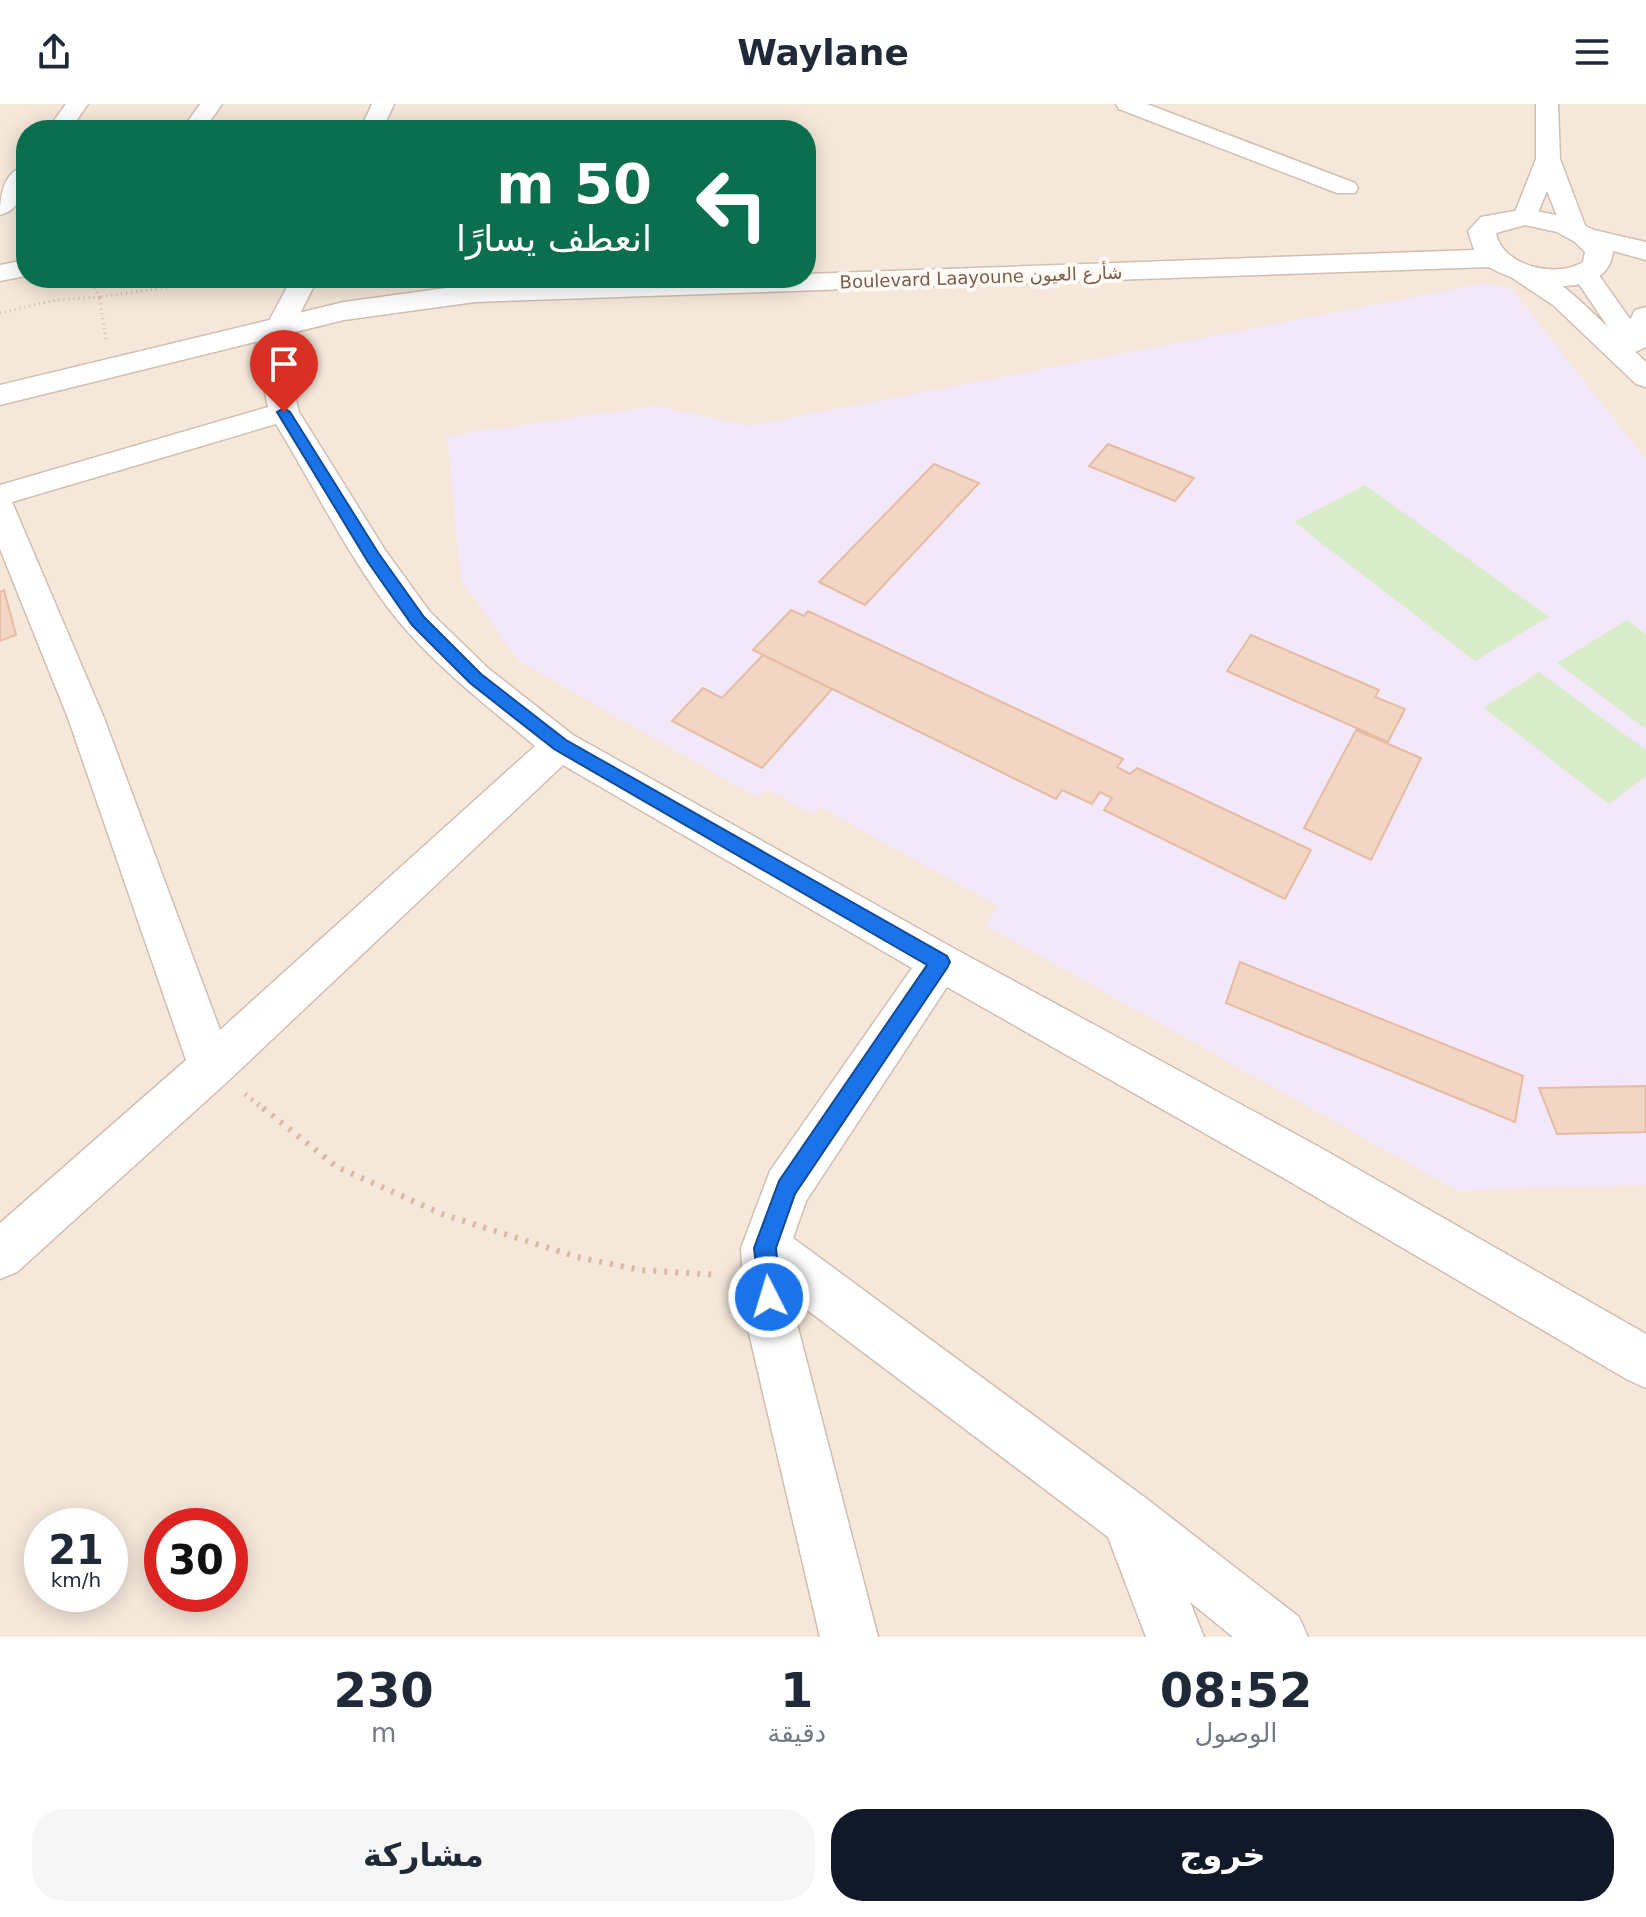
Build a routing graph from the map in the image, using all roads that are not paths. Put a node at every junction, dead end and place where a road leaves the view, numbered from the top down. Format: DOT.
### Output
graph roads {
  1 [pos="1127,104"];
  2 [pos="1547,104"];
  3 [pos="1548,159"];
  4 [pos="16,186"];
  5 [pos="1346,188"];
  6 [pos="0,208"];
  7 [pos="1525,217"];
  8 [pos="1579,232"];
  9 [pos="1488,246"];
  10 [pos="1643,256"];
  11 [pos="816,261"];
  12 [pos="1590,270"];
  13 [pos="1520,271"];
  14 [pos="816,283"];
  15 [pos="305,288"];
  16 [pos="638,288"];
  17 [pos="258,312"];
  18 [pos="1646,316"];
  19 [pos="1633,344"];
  20 [pos="0,372"];
  21 [pos="1646,377"];
  22 [pos="0,395"];
  23 [pos="284,412"];
  24 [pos="0,495"];
  25 [pos="0,509"];
  26 [pos="560,745"];
  27 [pos="940,962"];
  28 [pos="211,1067"];
  29 [pos="0,1255"];
  30 [pos="766,1263"];
  31 [pos="1646,1362"];
  32 [pos="1128,1518"];
  33 [pos="849,1637"];
  34 [pos="1175,1637"];
  35 [pos="1279,1637"];
  1 -- 5 [label="street"];
  2 -- 3 [label="street"];
  3 -- 7 [label="street"];
  3 -- 8 [label="street"];
  4 -- 6 [label="street"];
  7 -- 8 [label="street"];
  7 -- 9 [label="street"];
  8 -- 10 [label="street"];
  8 -- 12 [label="street"];
  9 -- 11 [label="street, Boulevard Laayoune شأرع العيون"];
  9 -- 13 [label="street"];
  9 -- 14 [label="street, Boulevard Laayoune شأرع العيون"];
  10 -- 12 [label="street"];
  12 -- 13 [label="street"];
  12 -- 19 [label="street"];
  13 -- 21 [label="street"];
  15 -- 17 [label="street"];
  16 -- 17 [label="street, Boulevard Laayoune شأرع العيون"];
  17 -- 20 [label="street"];
  17 -- 22 [label="street"];
  17 -- 23 [label="street"];
  18 -- 19 [label="street"];
  19 -- 21 [label="street"];
  23 -- 24 [label="street"];
  23 -- 26 [label="street"];
  25 -- 28 [label="street"];
  26 -- 27 [label="street"];
  26 -- 28 [label="street"];
  27 -- 30 [label="street"];
  27 -- 31 [label="street"];
  28 -- 29 [label="street"];
  30 -- 32 [label="street"];
  30 -- 33 [label="street"];
  32 -- 34 [label="street"];
  32 -- 35 [label="street"];
}
